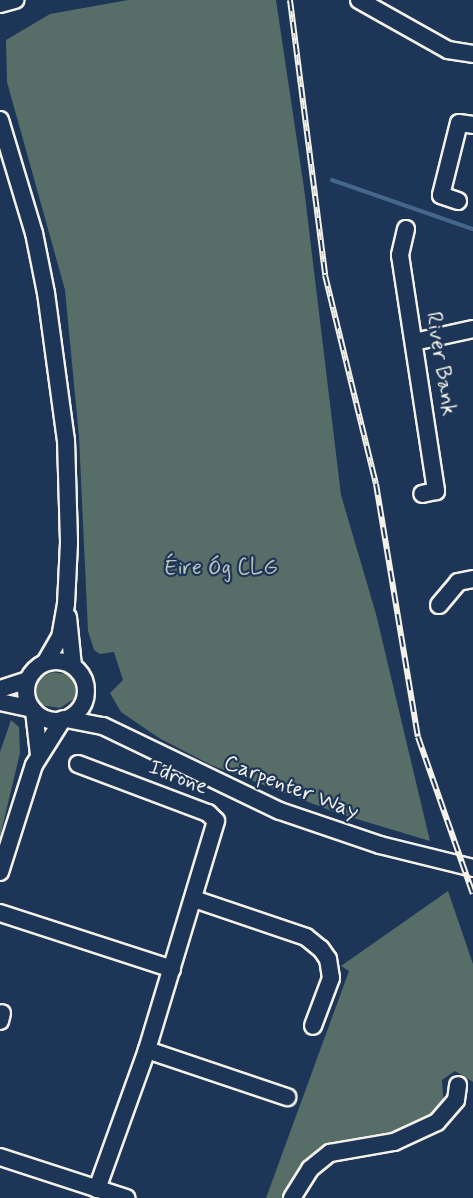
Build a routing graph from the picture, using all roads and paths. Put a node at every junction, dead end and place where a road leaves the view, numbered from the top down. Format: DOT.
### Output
graph roads {
  1 [pos="15,0"];
  2 [pos="359,0"];
  3 [pos="0,4"];
  4 [pos="473,54"];
  5 [pos="0,120"];
  6 [pos="473,124"];
  7 [pos="458,201"];
  8 [pos="406,229"];
  9 [pos="473,329"];
  10 [pos="414,342"];
  11 [pos="422,494"];
  12 [pos="473,579"];
  13 [pos="66,604"];
  14 [pos="439,605"];
  15 [pos="45,663"];
  16 [pos="73,666"];
  17 [pos="28,680"];
  18 [pos="0,689"];
  19 [pos="86,690"];
  20 [pos="0,702"];
  21 [pos="33,710"];
  22 [pos="65,719"];
  23 [pos="103,726"];
  24 [pos="39,755"];
  25 [pos="78,764"];
  26 [pos="473,868"];
  27 [pos="0,872"];
  28 [pos="194,899"];
  29 [pos="0,913"];
  30 [pos="172,969"];
  31 [pos="313,1026"];
  32 [pos="147,1050"];
  33 [pos="458,1085"];
  34 [pos="287,1096"];
  35 [pos="0,1157"];
  36 [pos="97,1189"];
  37 [pos="126,1198"];
  38 [pos="292,1198"];
  1 -- 3 [label="street"];
  2 -- 4 [label="street"];
  5 -- 13 [label="street"];
  6 -- 7 [label="street"];
  8 -- 10 [label="street, River Bank"];
  9 -- 10 [label="street"];
  10 -- 11 [label="street, River Bank"];
  12 -- 14 [label="street"];
  13 -- 15 [label="street"];
  13 -- 16 [label="street"];
  15 -- 16 [label="street"];
  15 -- 17 [label="street"];
  16 -- 19 [label="street"];
  17 -- 18 [label="street"];
  17 -- 21 [label="street"];
  19 -- 22 [label="street"];
  19 -- 23 [label="street"];
  20 -- 21 [label="street"];
  21 -- 22 [label="street"];
  21 -- 24 [label="street"];
  22 -- 23 [label="street, Carpenter Way"];
  22 -- 24 [label="street"];
  23 -- 26 [label="street, Carpenter Way"];
  24 -- 27 [label="street"];
  25 -- 28 [label="street, Idrone"];
  28 -- 30 [label="street, Idrone"];
  28 -- 31 [label="street"];
  29 -- 30 [label="street"];
  30 -- 32 [label="street, Idrone"];
  32 -- 34 [label="street"];
  32 -- 36 [label="street, Idrone"];
  33 -- 38 [label="street"];
  35 -- 36 [label="street"];
  36 -- 37 [label="street"];
}
